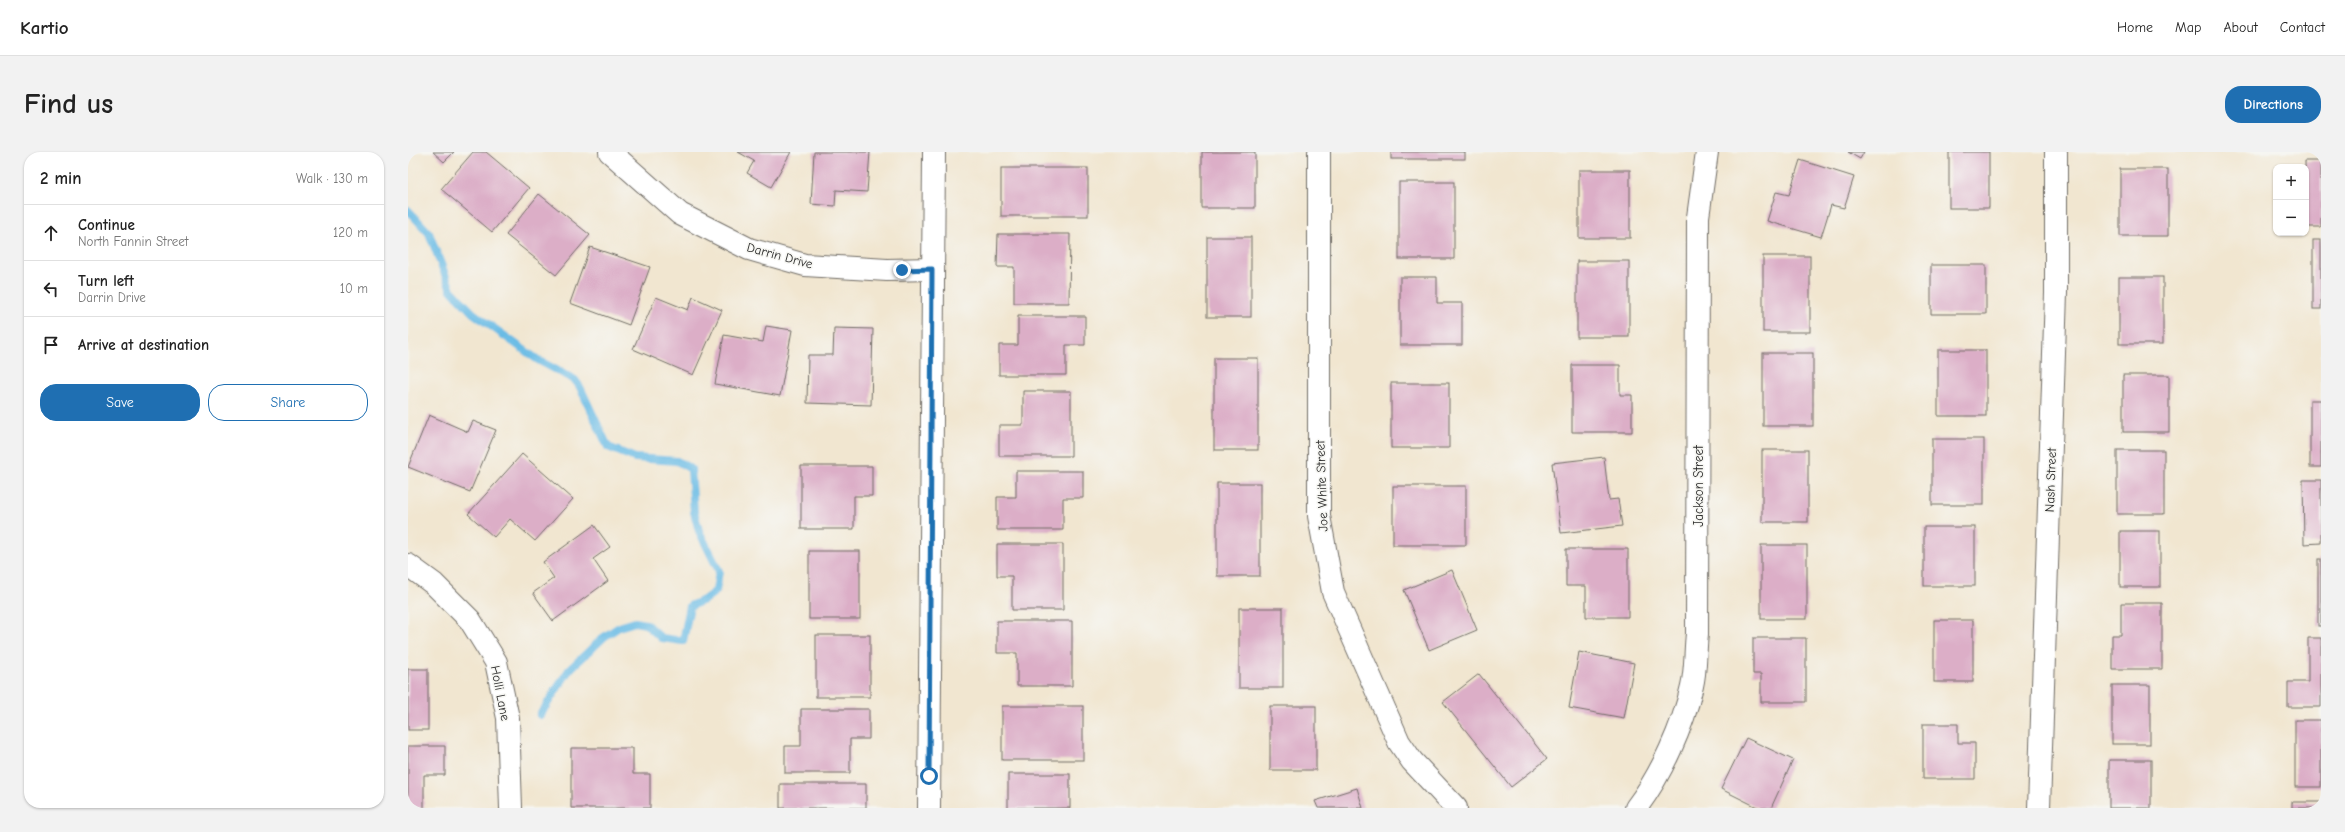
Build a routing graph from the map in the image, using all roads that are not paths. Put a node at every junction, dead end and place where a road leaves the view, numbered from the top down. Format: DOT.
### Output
graph roads {
  1 [pos="610,152"];
  2 [pos="934,152"];
  3 [pos="1319,152"];
  4 [pos="1707,152"];
  5 [pos="2056,152"];
  6 [pos="932,269"];
  7 [pos="408,565"];
  8 [pos="511,808"];
  9 [pos="928,808"];
  10 [pos="1456,808"];
  11 [pos="1636,808"];
  12 [pos="2039,808"];
  1 -- 6 [label="street, Darrin Drive"];
  2 -- 6 [label="street"];
  3 -- 10 [label="street, Joe White Street"];
  4 -- 11 [label="street, Jackson Street"];
  5 -- 12 [label="street, Nash Street"];
  6 -- 9 [label="street"];
  7 -- 8 [label="street, Holli Lane"];
}
